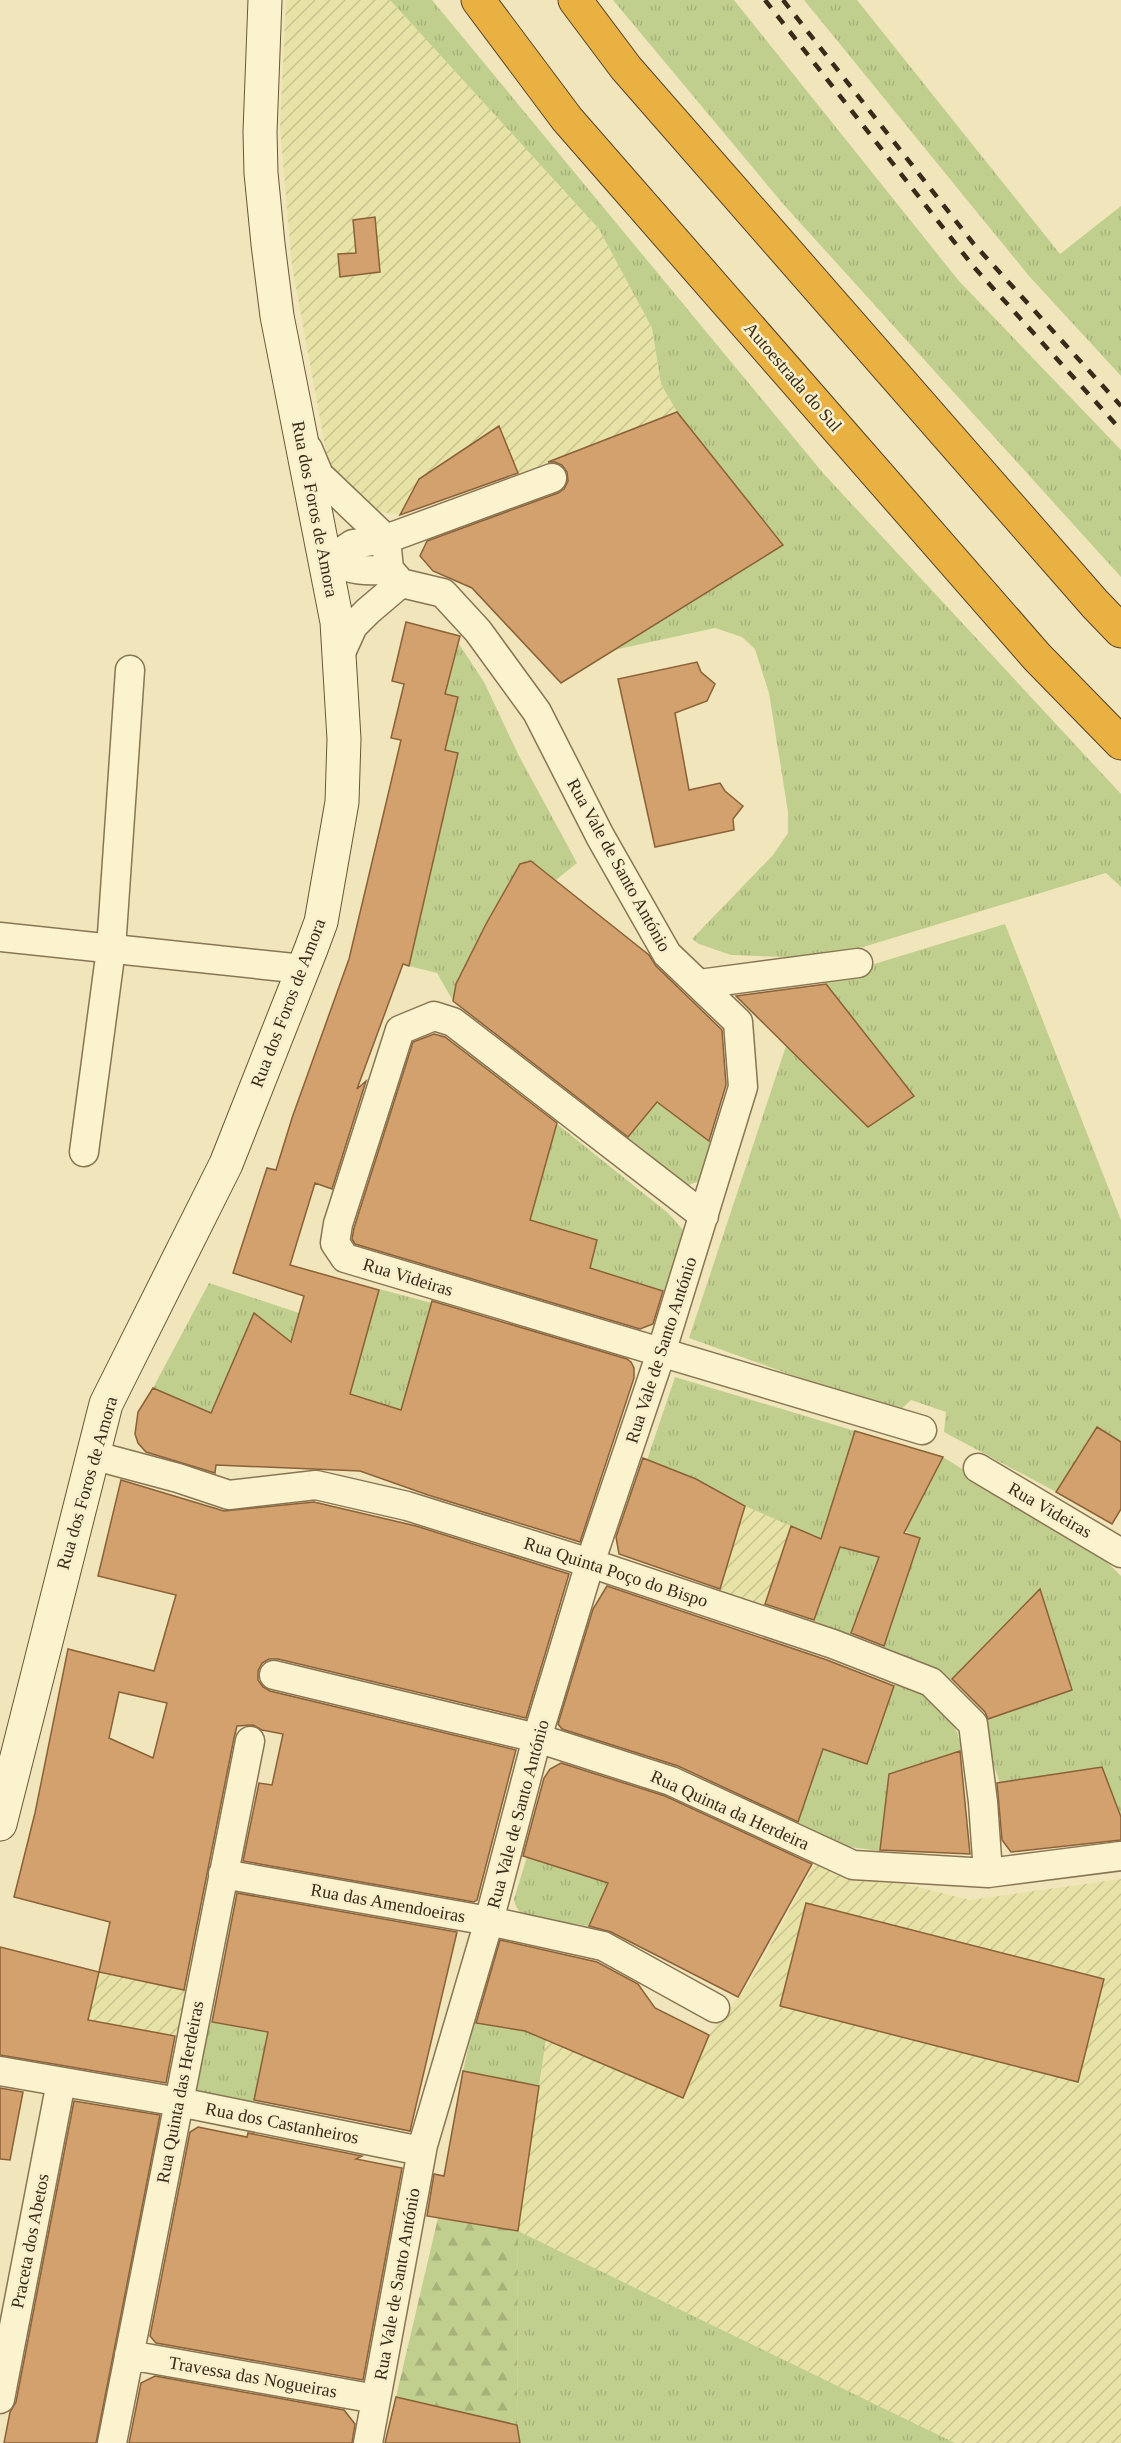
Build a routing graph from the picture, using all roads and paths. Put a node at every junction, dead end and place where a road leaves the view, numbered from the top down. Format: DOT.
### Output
graph roads {
  1 [pos="265,0"];
  2 [pos="478,0"];
  3 [pos="575,0"];
  4 [pos="300,429"];
  5 [pos="552,478"];
  6 [pos="386,539"];
  7 [pos="327,558"];
  8 [pos="395,576"];
  9 [pos="1121,631"];
  10 [pos="339,657"];
  11 [pos="130,670"];
  12 [pos="1121,742"];
  13 [pos="0,937"];
  14 [pos="111,949"];
  15 [pos="858,963"];
  16 [pos="303,969"];
  17 [pos="699,984"];
  18 [pos="84,1152"];
  19 [pos="704,1216"];
  20 [pos="661,1353"];
  21 [pos="922,1431"];
  22 [pos="92,1455"];
  23 [pos="978,1468"];
  24 [pos="1121,1553"];
  25 [pos="590,1563"];
  26 [pos="274,1675"];
  27 [pos="537,1738"];
  28 [pos="250,1741"];
  29 [pos="0,1824"];
  30 [pos="1121,1856"];
  31 [pos="988,1873"];
  32 [pos="224,1874"];
  33 [pos="489,1921"];
  34 [pos="715,2008"];
  35 [pos="0,2071"];
  36 [pos="61,2082"];
  37 [pos="178,2102"];
  38 [pos="422,2151"];
  39 [pos="129,2355"];
  40 [pos="376,2399"];
  41 [pos="0,2400"];
  42 [pos="112,2443"];
  43 [pos="368,2443"];
  1 -- 4 [label="main road, Rua dos Foros de Amora"];
  2 -- 12 [label="highway, Autoestrada do Sul"];
  3 -- 9 [label="highway"];
  4 -- 6 [label="street"];
  4 -- 7 [label="main road, Rua dos Foros de Amora"];
  5 -- 6 [label="street"];
  6 -- 7 [label="street"];
  6 -- 8 [label="street"];
  7 -- 8 [label="street, Rua Vale de Santo António"];
  7 -- 10 [label="main road, Rua dos Foros de Amora"];
  8 -- 10 [label="street"];
  8 -- 17 [label="street, Rua Vale de Santo António"];
  10 -- 16 [label="main road, Rua dos Foros de Amora"];
  11 -- 14 [label="street"];
  13 -- 14 [label="street"];
  14 -- 16 [label="street"];
  14 -- 18 [label="street"];
  15 -- 17 [label="street"];
  16 -- 22 [label="main road, Rua dos Foros de Amora"];
  17 -- 19 [label="street, Rua Vale de Santo António"];
  19 -- 20 [label="street, Rua Vale de Santo António"];
  19 -- 20 [label="street, Rua Videiras"];
  20 -- 21 [label="street, Rua Videiras"];
  20 -- 25 [label="street, Rua Vale de Santo António"];
  22 -- 25 [label="street, Rua Quinta Poço do Bispo"];
  22 -- 29 [label="main road, Rua dos Foros de Amora"];
  23 -- 24 [label="street, Rua Videiras"];
  25 -- 27 [label="street, Rua Vale de Santo António"];
  25 -- 31 [label="street, Rua Quinta Poço do Bispo"];
  26 -- 27 [label="street, Rua Quinta da Herdeira"];
  27 -- 31 [label="street, Rua Quinta da Herdeira"];
  27 -- 33 [label="street, Rua Vale de Santo António"];
  28 -- 32 [label="street, Rua Quinta das Herdeiras"];
  30 -- 31 [label="street, Rua Quinta da Herdeira"];
  32 -- 33 [label="street, Rua das Amendoeiras"];
  32 -- 37 [label="street, Rua Quinta das Herdeiras"];
  33 -- 34 [label="street, Rua das Amendoeiras"];
  33 -- 38 [label="street, Rua Vale de Santo António"];
  35 -- 36 [label="street, Rua dos Castanheiros"];
  36 -- 37 [label="street, Rua dos Castanheiros"];
  36 -- 41 [label="street, Praceta dos Abetos"];
  37 -- 38 [label="street, Rua dos Castanheiros"];
  37 -- 39 [label="street, Rua Quinta das Herdeiras"];
  38 -- 40 [label="street, Rua Vale de Santo António"];
  39 -- 40 [label="street, Travessa das Nogueiras"];
  39 -- 42 [label="street, Rua Quinta das Herdeiras"];
  40 -- 43 [label="street, Rua Vale de Santo António"];
}
